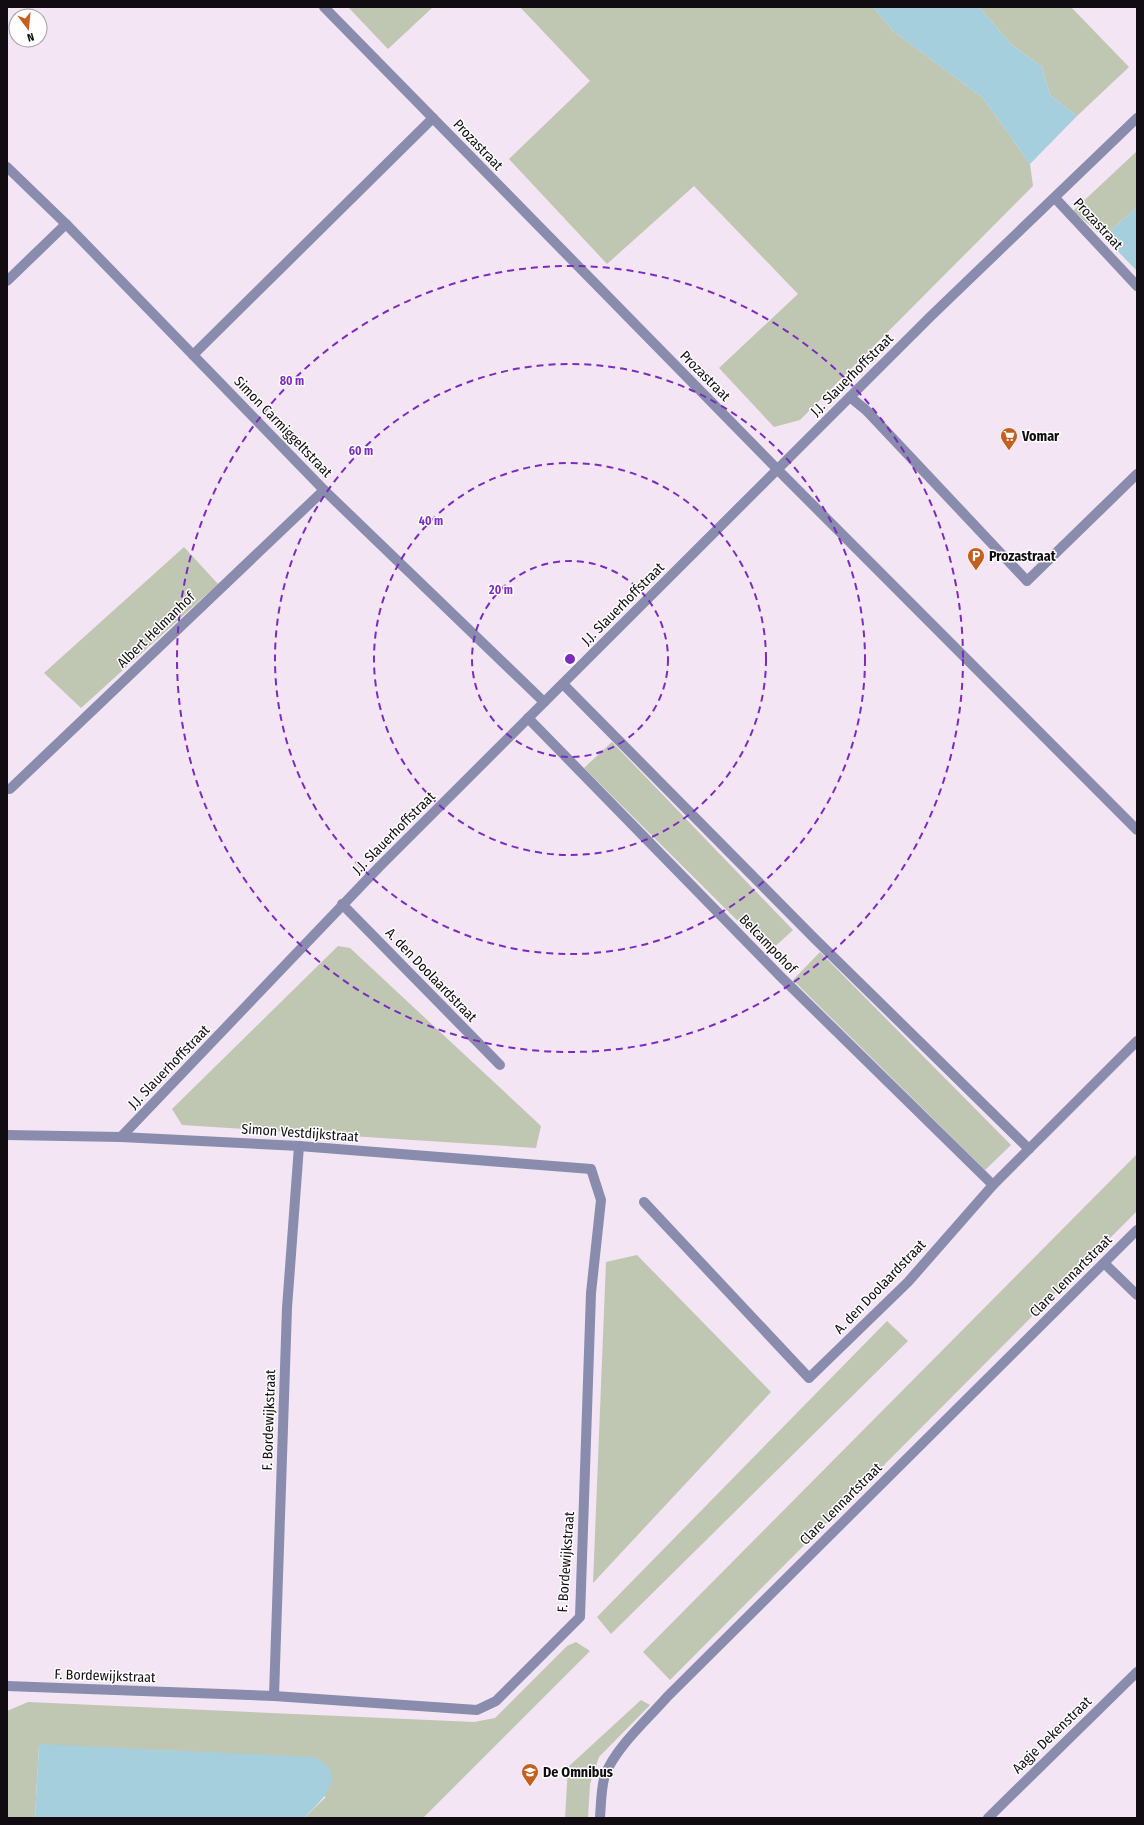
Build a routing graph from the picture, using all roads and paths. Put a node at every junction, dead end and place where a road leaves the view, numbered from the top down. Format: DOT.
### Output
graph roads {
  1 [pos="324,7"];
  2 [pos="433,118"];
  3 [pos="1137,118"];
  4 [pos="7,166"];
  5 [pos="1055,198"];
  6 [pos="66,224"];
  7 [pos="7,281"];
  8 [pos="1137,286"];
  9 [pos="193,354"];
  10 [pos="850,397"];
  11 [pos="778,470"];
  12 [pos="1135,481"];
  13 [pos="324,490"];
  14 [pos="563,684"];
  15 [pos="544,702"];
  16 [pos="528,718"];
  17 [pos="7,789"];
  18 [pos="1137,830"];
  19 [pos="342,904"];
  20 [pos="1137,1041"];
  21 [pos="500,1065"];
  22 [pos="7,1135"];
  23 [pos="121,1136"];
  24 [pos="299,1146"];
  25 [pos="1029,1149"];
  26 [pos="591,1169"];
  27 [pos="994,1185"];
  28 [pos="644,1202"];
  29 [pos="1137,1230"];
  30 [pos="1104,1263"];
  31 [pos="1137,1295"];
  32 [pos="1137,1672"];
  33 [pos="7,1686"];
  34 [pos="274,1696"];
  35 [pos="600,1818"];
  36 [pos="988,1818"];
  1 -- 2 [label="street, Prozastraat"];
  2 -- 9 [label="street"];
  2 -- 11 [label="street, Prozastraat"];
  3 -- 5 [label="street, J.J. Slauerhoffstraat"];
  4 -- 6 [label="street, Simon Carmiggeltstraat"];
  5 -- 8 [label="street, Prozastraat"];
  5 -- 10 [label="street, J.J. Slauerhoffstraat"];
  6 -- 7 [label="street"];
  6 -- 9 [label="street, Simon Carmiggeltstraat"];
  9 -- 13 [label="street, Simon Carmiggeltstraat"];
  10 -- 11 [label="street, J.J. Slauerhoffstraat"];
  10 -- 12 [label="street"];
  11 -- 14 [label="street, J.J. Slauerhoffstraat"];
  11 -- 18 [label="street, Prozastraat"];
  13 -- 15 [label="street, Simon Carmiggeltstraat"];
  13 -- 17 [label="street, Albert Helmanhof"];
  14 -- 15 [label="street, J.J. Slauerhoffstraat"];
  14 -- 25 [label="street"];
  15 -- 16 [label="street, J.J. Slauerhoffstraat"];
  16 -- 19 [label="street, J.J. Slauerhoffstraat"];
  16 -- 27 [label="street, Belcampohof"];
  19 -- 21 [label="street, A. den Doolaardstraat"];
  19 -- 23 [label="street, J.J. Slauerhoffstraat"];
  20 -- 25 [label="street, A. den Doolaardstraat"];
  22 -- 23 [label="street, Simon Vestdijkstraat"];
  23 -- 24 [label="street, Simon Vestdijkstraat"];
  24 -- 26 [label="street, Simon Vestdijkstraat"];
  24 -- 34 [label="street, F. Bordewijkstraat"];
  25 -- 27 [label="street, A. den Doolaardstraat"];
  26 -- 34 [label="street, F. Bordewijkstraat"];
  27 -- 28 [label="street, A. den Doolaardstraat"];
  29 -- 30 [label="street, Clare Lennartstraat"];
  30 -- 31 [label="street"];
  30 -- 35 [label="street, Clare Lennartstraat"];
  32 -- 36 [label="street, Aagje Dekenstraat"];
  33 -- 34 [label="street, F. Bordewijkstraat"];
}
